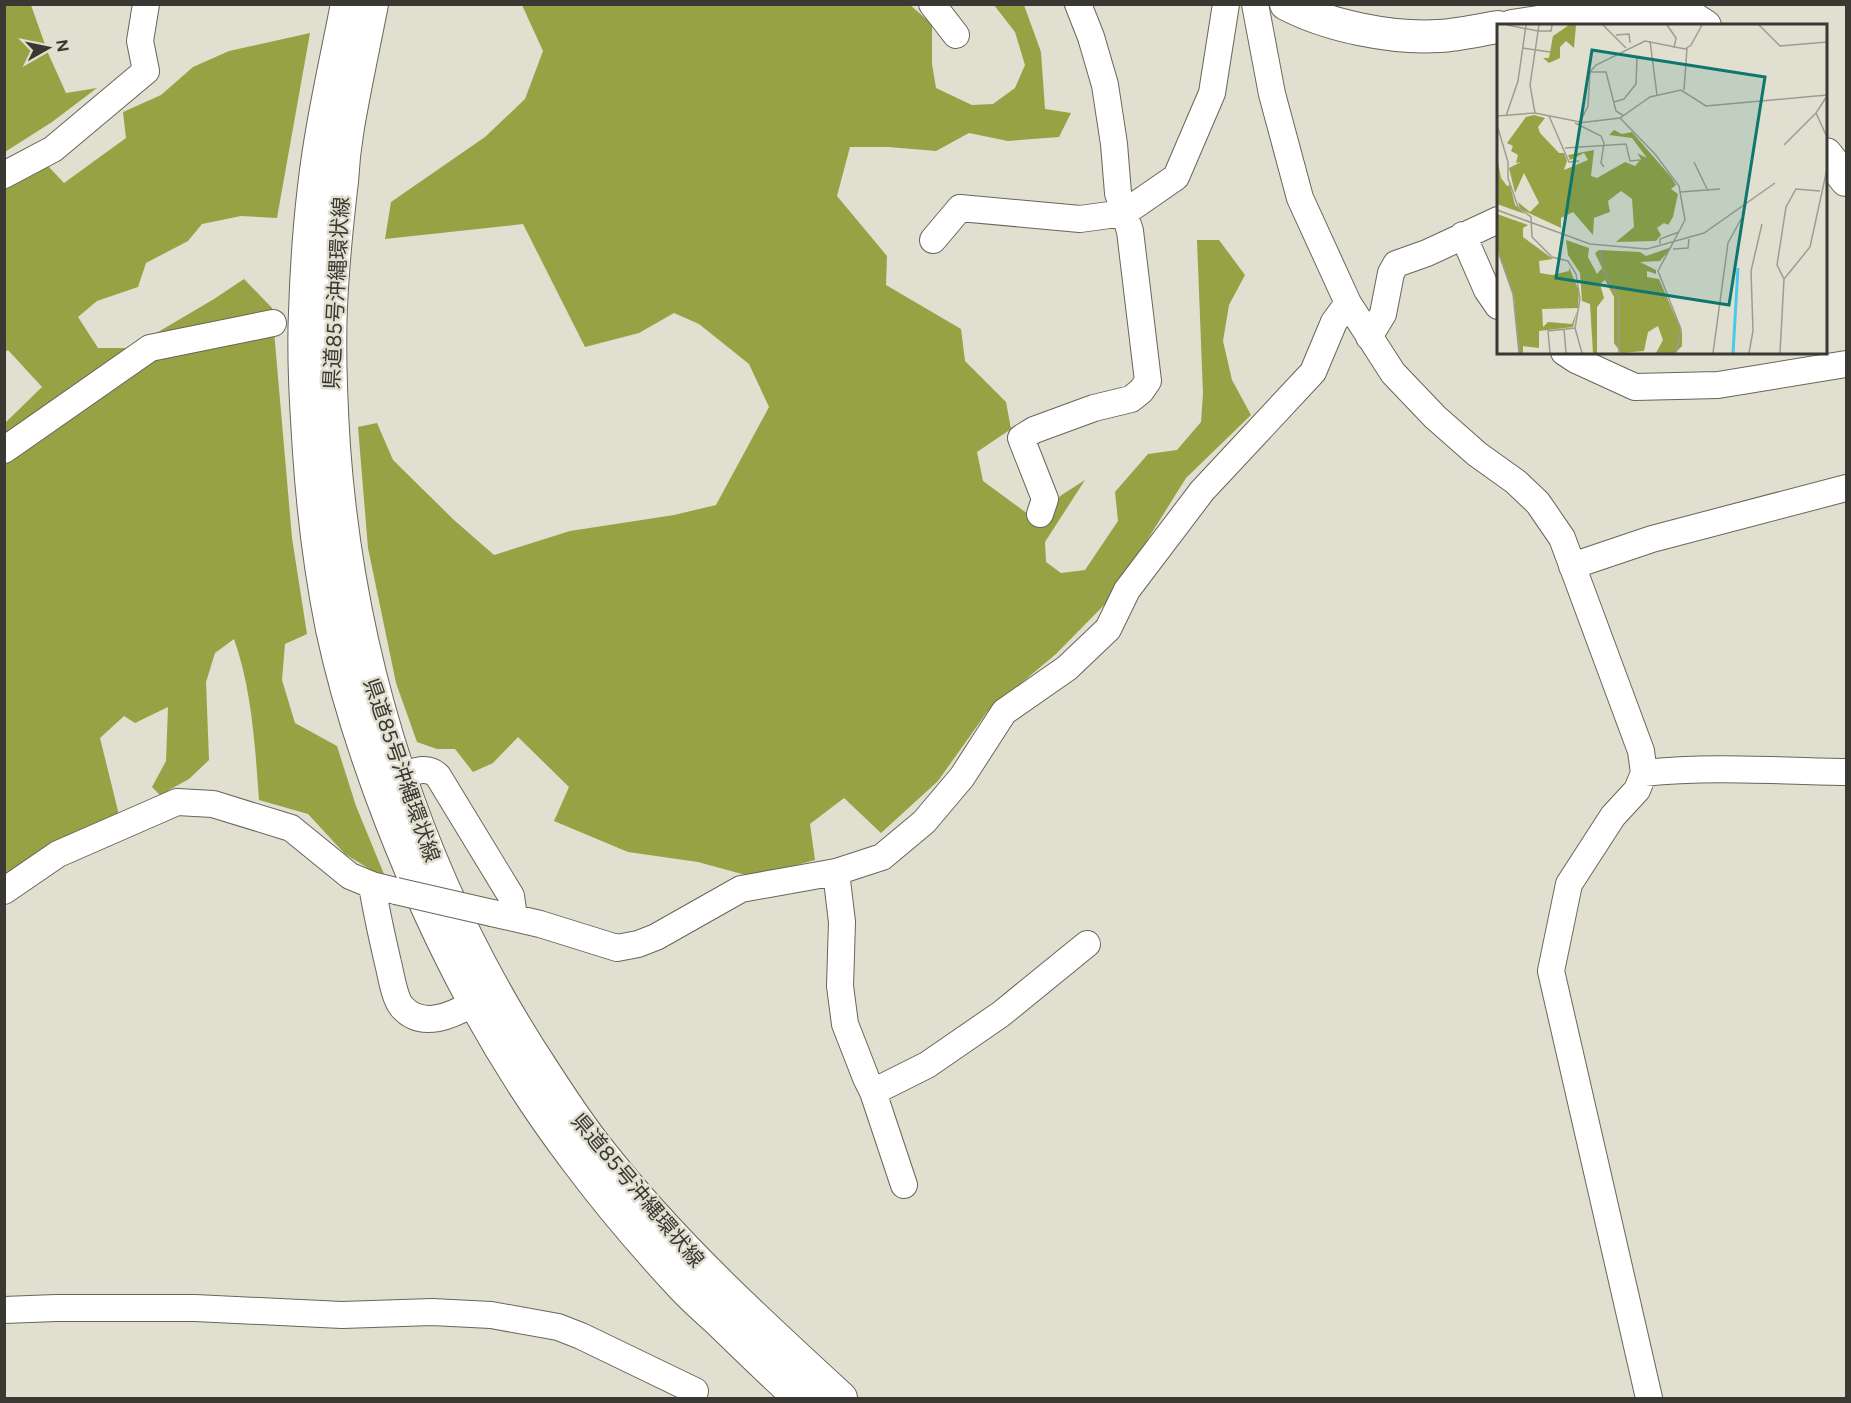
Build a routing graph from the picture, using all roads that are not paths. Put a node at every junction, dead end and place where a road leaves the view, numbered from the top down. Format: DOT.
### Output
graph roads {
  1 [pos="146,4"];
  2 [pos="347,4"];
  3 [pos="372,4"];
  4 [pos="932,4"];
  5 [pos="1078,4"];
  6 [pos="1226,4"];
  7 [pos="1255,4"];
  8 [pos="1286,4"];
  9 [pos="1666,17"];
  10 [pos="1525,24"];
  11 [pos="1696,24"];
  12 [pos="1497,27"];
  13 [pos="956,35"];
  14 [pos="1827,155"];
  15 [pos="4,175"];
  16 [pos="1846,180"];
  17 [pos="1124,213"];
  18 [pos="1497,220"];
  19 [pos="1463,235"];
  20 [pos="933,240"];
  21 [pos="1348,303"];
  22 [pos="1497,305"];
  23 [pos="273,323"];
  24 [pos="1369,337"];
  25 [pos="1567,354"];
  26 [pos="1846,364"];
  27 [pos="4,450"];
  28 [pos="1846,488"];
  29 [pos="1040,514"];
  30 [pos="1572,566"];
  31 [pos="1846,772"];
  32 [pos="1644,773"];
  33 [pos="400,776"];
  34 [pos="836,872"];
  35 [pos="384,888"];
  36 [pos="4,891"];
  37 [pos="503,915"];
  38 [pos="1087,944"];
  39 [pos="480,1014"];
  40 [pos="873,1092"];
  41 [pos="904,1185"];
  42 [pos="4,1310"];
  43 [pos="778,1359"];
  44 [pos="695,1391"];
  45 [pos="800,1398"];
  46 [pos="841,1398"];
  47 [pos="1649,1398"];
  1 -- 15 [label="street"];
  2 -- 39 [label="main road, 県道85号沖縄環状線"];
  3 -- 33 [label="main road, 県道85号沖縄環状線"];
  4 -- 13 [label="street"];
  5 -- 17 [label="street"];
  6 -- 17 [label="street"];
  7 -- 21 [label="street"];
  8 -- 12 [label="main road"];
  9 -- 10 [label="main road"];
  9 -- 11 [label="main road"];
  14 -- 16 [label="main road"];
  17 -- 20 [label="street"];
  17 -- 29 [label="street"];
  18 -- 19 [label="street"];
  19 -- 22 [label="street"];
  19 -- 24 [label="street"];
  21 -- 24 [label="street"];
  21 -- 34 [label="street"];
  23 -- 27 [label="street"];
  24 -- 30 [label="street"];
  25 -- 26 [label="street"];
  28 -- 30 [label="street"];
  30 -- 32 [label="street"];
  31 -- 32 [label="street"];
  32 -- 47 [label="street"];
  33 -- 37 [label="street"];
  33 -- 43 [label="main road, 県道85号沖縄環状線"];
  34 -- 37 [label="street"];
  34 -- 40 [label="street"];
  35 -- 36 [label="street"];
  35 -- 37 [label="street, bridge"];
  35 -- 39 [label="street"];
  38 -- 40 [label="street"];
  39 -- 43 [label="main road, 県道85号沖縄環状線"];
  40 -- 41 [label="street"];
  42 -- 44 [label="street"];
  43 -- 45 [label="main road, 県道85号沖縄環状線"];
  43 -- 46 [label="main road, 県道85号沖縄環状線"];
}
